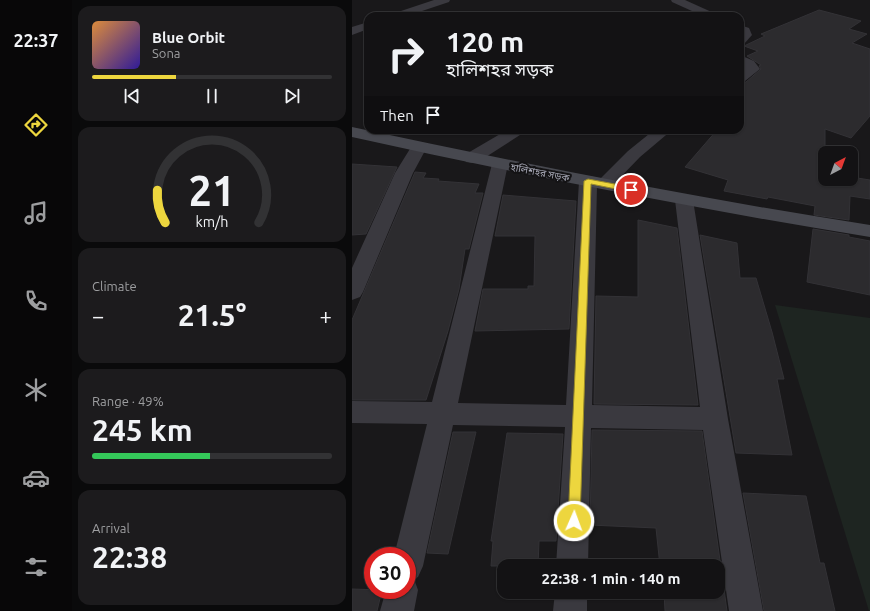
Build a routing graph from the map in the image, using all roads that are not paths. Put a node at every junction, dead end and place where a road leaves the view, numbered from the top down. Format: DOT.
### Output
graph roads {
  1 [pos="445,0"];
  2 [pos="676,0"];
  3 [pos="408,12"];
  4 [pos="703,12"];
  5 [pos="364,27"];
  6 [pos="352,31"];
  7 [pos="744,61"];
  8 [pos="744,75"];
  9 [pos="370,134"];
  10 [pos="511,134"];
  11 [pos="659,134"];
  12 [pos="419,147"];
  13 [pos="472,158"];
  14 [pos="500,164"];
  15 [pos="596,183"];
  16 [pos="684,200"];
  17 [pos="870,231"];
  18 [pos="352,292"];
  19 [pos="352,412"];
  20 [pos="442,414"];
  21 [pos="578,416"];
  22 [pos="715,419"];
  23 [pos="411,547"];
  24 [pos="572,559"];
  25 [pos="400,599"];
  26 [pos="571,599"];
  27 [pos="397,611"];
  28 [pos="570,611"];
  29 [pos="746,611"];
  1 -- 3 [label="street"];
  2 -- 4 [label="street"];
  5 -- 6 [label="street"];
  7 -- 8 [label="street"];
  9 -- 12 [label="street, হালিশহর সড়ক"];
  10 -- 13 [label="street"];
  11 -- 15 [label="street"];
  12 -- 13 [label="street, হালিশহর সড়ক"];
  12 -- 18 [label="street"];
  13 -- 14 [label="street, হালিশহর সড়ক"];
  14 -- 15 [label="street, হালিশহর সড়ক"];
  14 -- 20 [label="street"];
  15 -- 16 [label="street, হালিশহর সড়ক"];
  15 -- 21 [label="street"];
  16 -- 17 [label="street, হালিশহর সড়ক"];
  16 -- 22 [label="street"];
  19 -- 20 [label="street"];
  20 -- 21 [label="street"];
  20 -- 23 [label="street"];
  21 -- 22 [label="street"];
  21 -- 24 [label="street"];
  22 -- 29 [label="street"];
  25 -- 27 [label="street"];
  26 -- 28 [label="street"];
}
